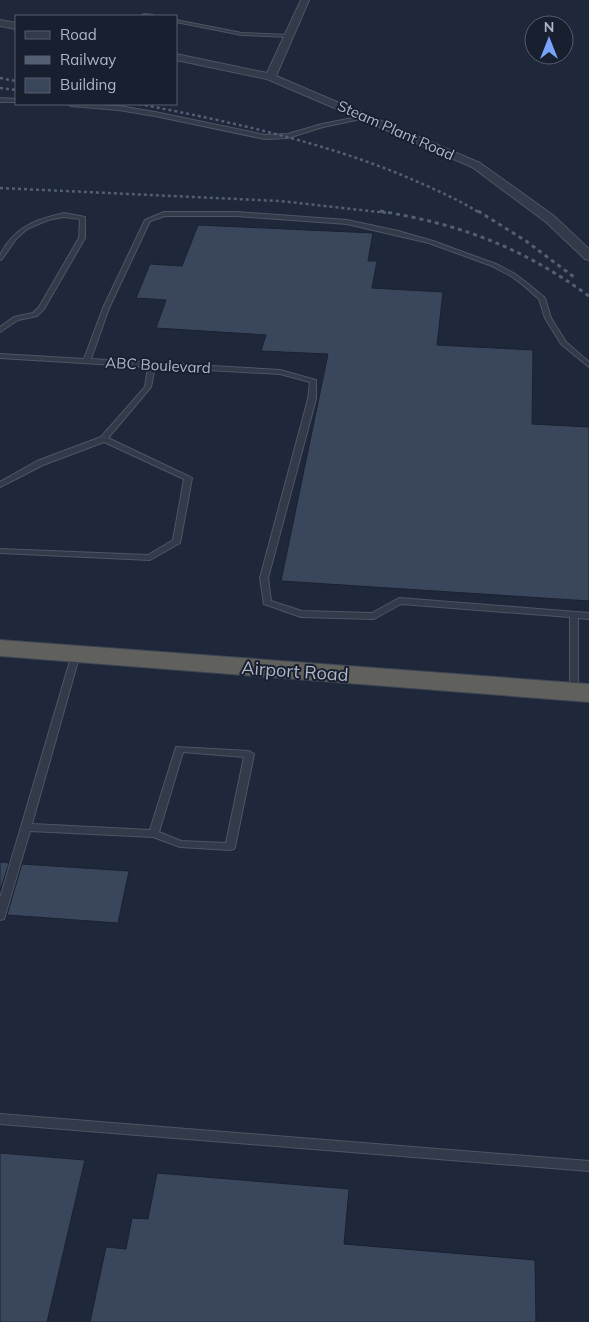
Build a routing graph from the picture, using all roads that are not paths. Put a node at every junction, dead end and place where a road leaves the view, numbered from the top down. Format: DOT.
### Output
graph roads {
  1 [pos="305,0"];
  2 [pos="178,21"];
  3 [pos="0,23"];
  4 [pos="15,26"];
  5 [pos="290,36"];
  6 [pos="178,58"];
  7 [pos="270,77"];
  8 [pos="0,100"];
  9 [pos="15,101"];
  10 [pos="79,105"];
  11 [pos="368,117"];
  12 [pos="589,256"];
  13 [pos="0,258"];
  14 [pos="0,330"];
  15 [pos="0,357"];
  16 [pos="87,361"];
  17 [pos="152,364"];
  18 [pos="589,365"];
  19 [pos="104,440"];
  20 [pos="0,485"];
  21 [pos="0,551"];
  22 [pos="574,615"];
  23 [pos="589,616"];
  24 [pos="0,648"];
  25 [pos="76,654"];
  26 [pos="582,692"];
  27 [pos="26,827"];
  28 [pos="154,834"];
  29 [pos="0,916"];
  30 [pos="0,1118"];
  31 [pos="589,1166"];
  1 -- 5 [label="street"];
  2 -- 5 [label="lane"];
  3 -- 4 [label="street"];
  5 -- 7 [label="street"];
  6 -- 7 [label="street, Steam Plant Road"];
  7 -- 11 [label="street, Steam Plant Road"];
  8 -- 9 [label="lane"];
  10 -- 11 [label="lane"];
  11 -- 12 [label="street, Steam Plant Road"];
  13 -- 14 [label="lane"];
  15 -- 16 [label="lane, ABC Boulevard"];
  16 -- 17 [label="lane, ABC Boulevard"];
  16 -- 18 [label="lane"];
  17 -- 19 [label="lane"];
  17 -- 22 [label="lane, ABC Boulevard"];
  19 -- 20 [label="lane"];
  19 -- 21 [label="lane"];
  22 -- 23 [label="lane"];
  22 -- 26 [label="lane"];
  24 -- 25 [label="highway, Airport Road"];
  25 -- 26 [label="highway, Airport Road"];
  25 -- 27 [label="lane"];
  27 -- 28 [label="lane"];
  27 -- 29 [label="lane"];
  28 -- 28 [label="lane"];
  30 -- 31 [label="lane"];
}
